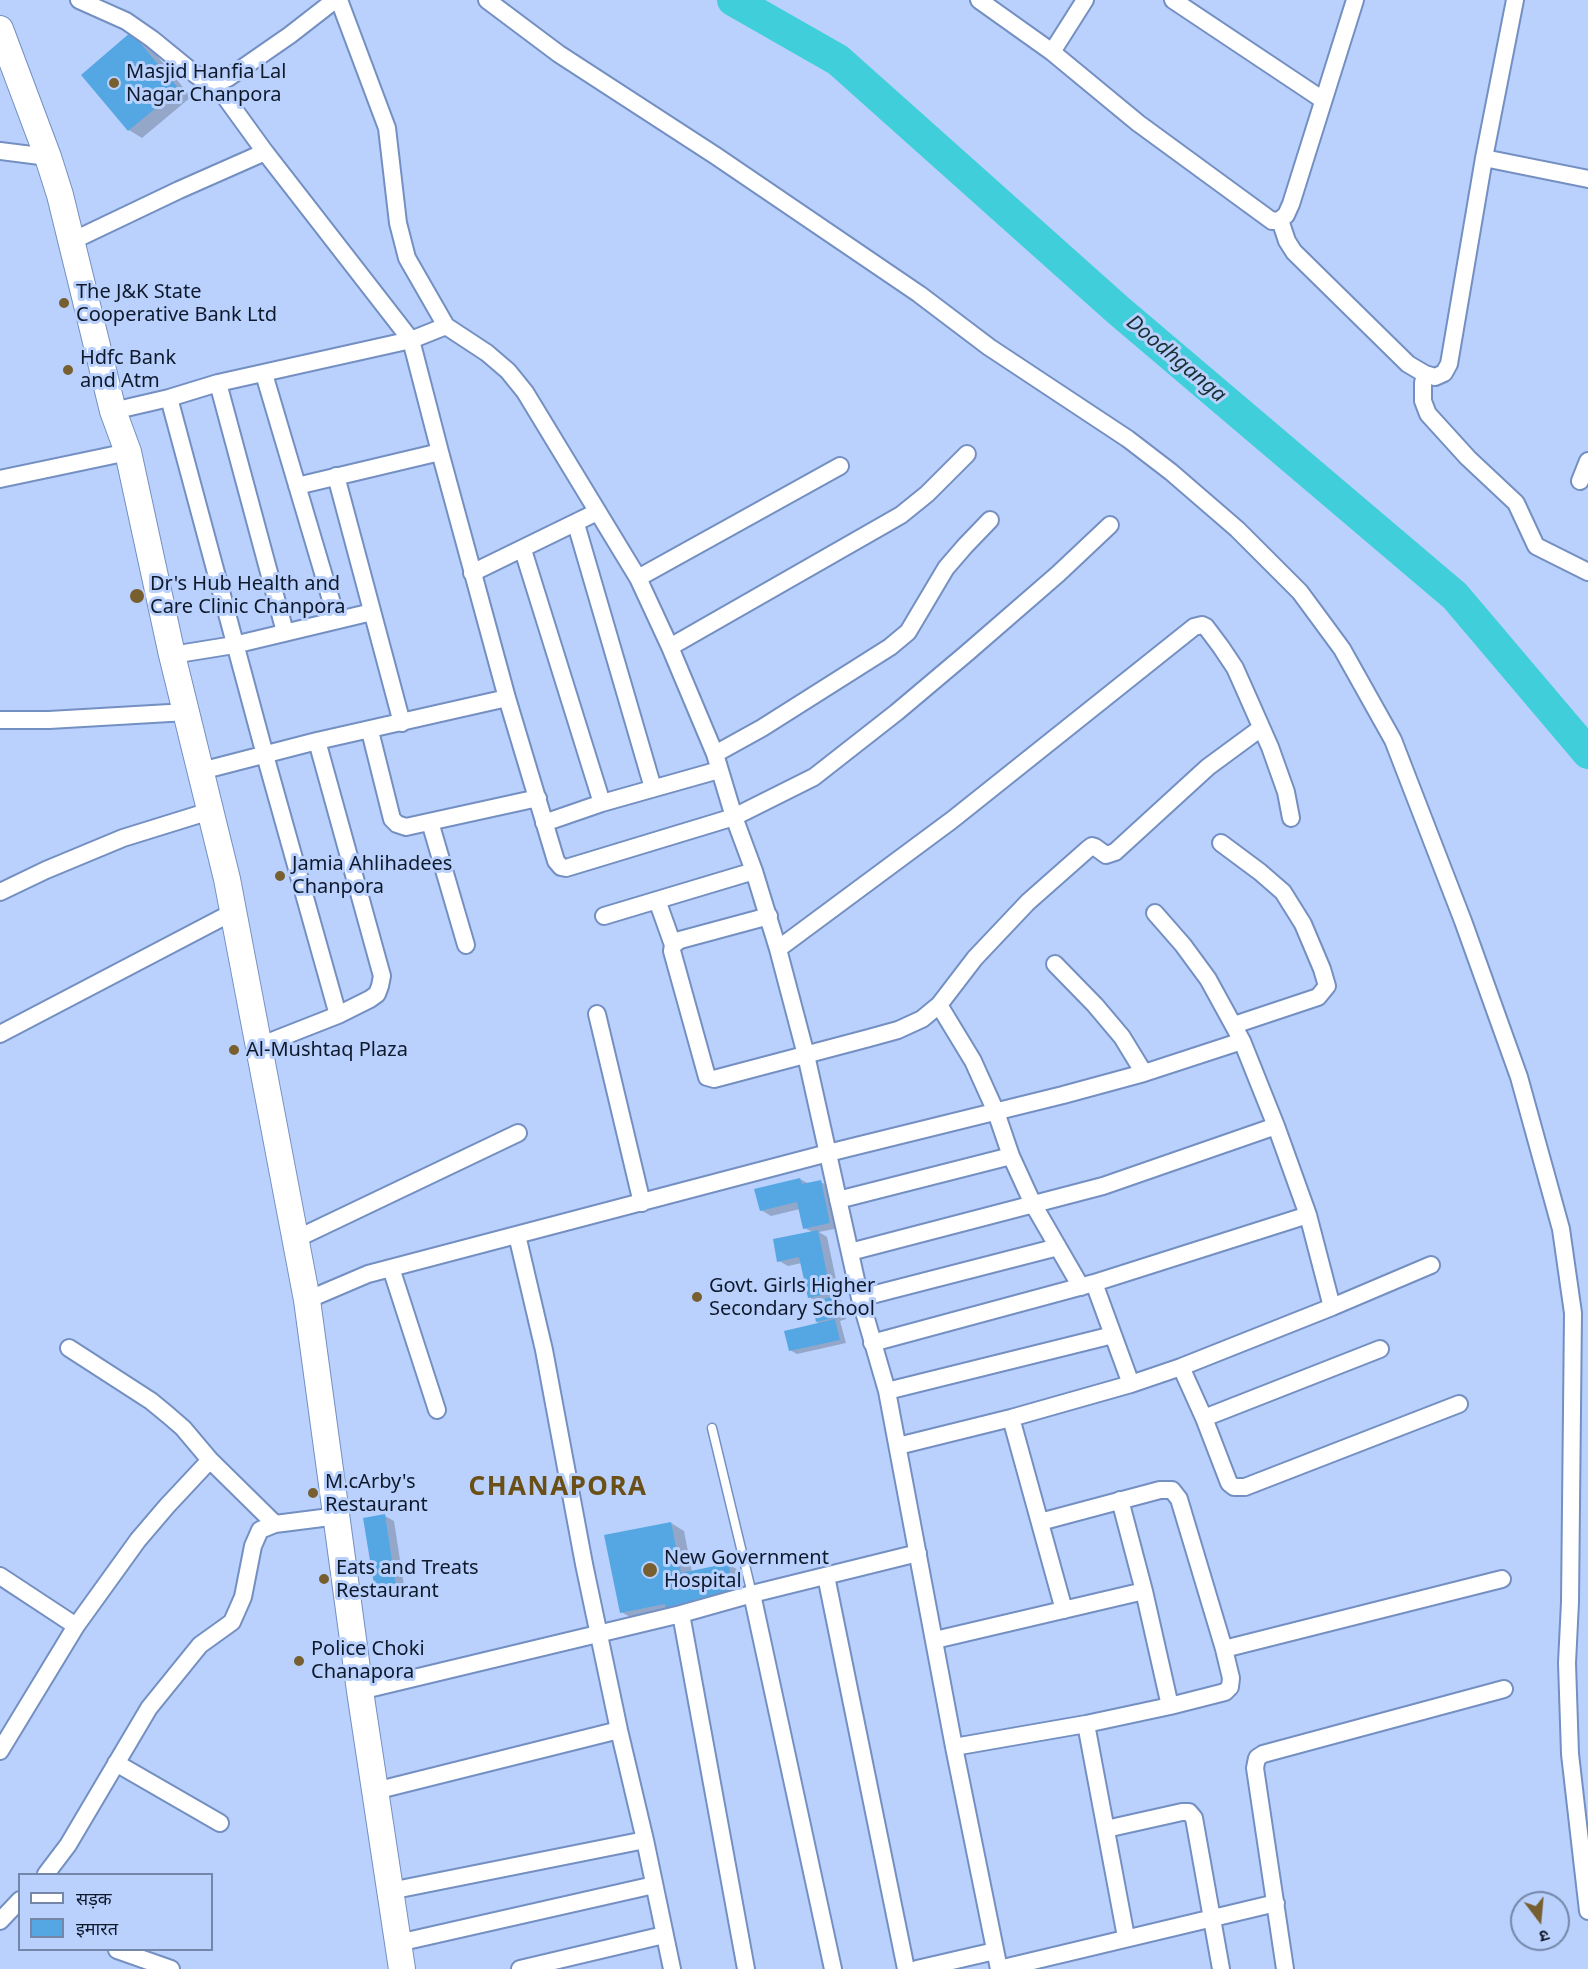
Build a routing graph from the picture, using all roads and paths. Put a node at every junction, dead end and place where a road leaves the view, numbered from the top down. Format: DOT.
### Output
graph roads {
  1 [pos="79,0"];
  2 [pos="337,0"];
  3 [pos="487,0"];
  4 [pos="979,0"];
  5 [pos="1085,0"];
  6 [pos="1173,0"];
  7 [pos="1354,0"];
  8 [pos="1515,0"];
  9 [pos="0,28"];
  10 [pos="1052,52"];
  11 [pos="215,82"];
  12 [pos="1323,100"];
  13 [pos="0,151"];
  14 [pos="265,152"];
  15 [pos="48,157"];
  16 [pos="1484,158"];
  17 [pos="1588,179"];
  18 [pos="1280,220"];
  19 [pos="70,242"];
  20 [pos="446,326"];
  21 [pos="411,340"];
  22 [pos="264,374"];
  23 [pos="1425,374"];
  24 [pos="218,383"];
  25 [pos="169,398"];
  26 [pos="113,411"];
  27 [pos="128,452"];
  28 [pos="440,452"];
  29 [pos="967,454"];
  30 [pos="1588,461"];
  31 [pos="840,466"];
  32 [pos="336,476"];
  33 [pos="0,479"];
  34 [pos="1580,481"];
  35 [pos="297,486"];
  36 [pos="597,512"];
  37 [pos="990,520"];
  38 [pos="576,524"];
  39 [pos="1110,525"];
  40 [pos="523,550"];
  41 [pos="1588,572"];
  42 [pos="472,573"];
  43 [pos="638,578"];
  44 [pos="372,612"];
  45 [pos="337,620"];
  46 [pos="285,632"];
  47 [pos="234,645"];
  48 [pos="670,647"];
  49 [pos="172,655"];
  50 [pos="507,698"];
  51 [pos="187,712"];
  52 [pos="0,720"];
  53 [pos="402,723"];
  54 [pos="1261,728"];
  55 [pos="370,730"];
  56 [pos="317,741"];
  57 [pos="265,755"];
  58 [pos="717,762"];
  59 [pos="201,771"];
  60 [pos="653,788"];
  61 [pos="538,798"];
  62 [pos="602,803"];
  63 [pos="210,811"];
  64 [pos="734,817"];
  65 [pos="1291,818"];
  66 [pos="430,822"];
  67 [pos="544,822"];
  68 [pos="1221,843"];
  69 [pos="754,872"];
  70 [pos="0,892"];
  71 [pos="657,900"];
  72 [pos="233,912"];
  73 [pos="1155,913"];
  74 [pos="604,916"];
  75 [pos="769,916"];
  76 [pos="466,945"];
  77 [pos="673,945"];
  78 [pos="778,949"];
  79 [pos="1055,964"];
  80 [pos="939,1005"];
  81 [pos="597,1014"];
  82 [pos="338,1015"];
  83 [pos="1234,1025"];
  84 [pos="0,1034"];
  85 [pos="1242,1041"];
  86 [pos="259,1046"];
  87 [pos="806,1055"];
  88 [pos="1144,1073"];
  89 [pos="996,1112"];
  90 [pos="1276,1126"];
  91 [pos="518,1133"];
  92 [pos="828,1154"];
  93 [pos="1011,1155"];
  94 [pos="838,1200"];
  95 [pos="642,1203"];
  96 [pos="1033,1204"];
  97 [pos="1308,1215"];
  98 [pos="517,1235"];
  99 [pos="296,1239"];
  100 [pos="1058,1247"];
  101 [pos="850,1252"];
  102 [pos="1431,1265"];
  103 [pos="391,1268"];
  104 [pos="1088,1285"];
  105 [pos="860,1298"];
  106 [pos="307,1300"];
  107 [pos="1332,1307"];
  108 [pos="1113,1335"];
  109 [pos="872,1343"];
  110 [pos="69,1348"];
  111 [pos="1380,1349"];
  112 [pos="1181,1367"];
  113 [pos="1131,1384"];
  114 [pos="887,1391"];
  115 [pos="1459,1404"];
  116 [pos="437,1410"];
  117 [pos="1011,1418"];
  118 [pos="1204,1418"];
  119 [pos="711,1428"];
  120 [pos="898,1446"];
  121 [pos="210,1460"];
  122 [pos="1120,1500"];
  123 [pos="338,1516"];
  124 [pos="1040,1522"];
  125 [pos="275,1524"];
  126 [pos="918,1553"];
  127 [pos="0,1576"];
  128 [pos="826,1576"];
  129 [pos="1502,1579"];
  130 [pos="1144,1591"];
  131 [pos="752,1594"];
  132 [pos="1064,1610"];
  133 [pos="681,1614"];
  134 [pos="76,1626"];
  135 [pos="600,1633"];
  136 [pos="935,1640"];
  137 [pos="1224,1649"];
  138 [pos="1504,1689"];
  139 [pos="360,1691"];
  140 [pos="1170,1706"];
  141 [pos="1086,1724"];
  142 [pos="619,1730"];
  143 [pos="954,1747"];
  144 [pos="0,1751"];
  145 [pos="116,1763"];
  146 [pos="375,1791"];
  147 [pos="220,1823"];
  148 [pos="1106,1829"];
  149 [pos="645,1840"];
  150 [pos="47,1873"];
  151 [pos="654,1885"];
  152 [pos="390,1891"];
  153 [pos="18,1902"];
  154 [pos="1275,1903"];
  155 [pos="1588,1911"];
  156 [pos="1212,1918"];
  157 [pos="0,1921"];
  158 [pos="664,1935"];
  159 [pos="1126,1937"];
  160 [pos="398,1943"];
  161 [pos="120,1951"];
  162 [pos="995,1951"];
  163 [pos="171,1969"];
  164 [pos="402,1969"];
  165 [pos="520,1969"];
  166 [pos="672,1969"];
  167 [pos="746,1969"];
  168 [pos="833,1969"];
  169 [pos="906,1969"];
  170 [pos="917,1969"];
  171 [pos="999,1969"];
  172 [pos="1221,1969"];
  173 [pos="1285,1969"];
  1 -- 11 [label="street"];
  2 -- 11 [label="street"];
  2 -- 20 [label="street"];
  3 -- 155 [label="street"];
  4 -- 10 [label="street"];
  5 -- 10 [label="street"];
  6 -- 12 [label="street"];
  7 -- 12 [label="street"];
  8 -- 16 [label="street"];
  9 -- 15 [label="main road"];
  10 -- 18 [label="street"];
  11 -- 14 [label="street"];
  12 -- 18 [label="street"];
  13 -- 15 [label="street"];
  14 -- 19 [label="street"];
  14 -- 21 [label="street"];
  15 -- 19 [label="main road"];
  16 -- 17 [label="street"];
  16 -- 23 [label="street"];
  18 -- 23 [label="street"];
  19 -- 26 [label="main road"];
  20 -- 21 [label="street"];
  20 -- 36 [label="street"];
  21 -- 22 [label="street"];
  21 -- 28 [label="street"];
  22 -- 24 [label="street"];
  22 -- 35 [label="street"];
  23 -- 41 [label="street"];
  24 -- 25 [label="street"];
  24 -- 46 [label="street"];
  25 -- 26 [label="street"];
  25 -- 47 [label="street"];
  26 -- 27 [label="main road"];
  27 -- 33 [label="street"];
  27 -- 49 [label="main road"];
  28 -- 32 [label="street"];
  28 -- 42 [label="street"];
  29 -- 48 [label="street"];
  30 -- 34 [label="street"];
  31 -- 43 [label="street"];
  32 -- 35 [label="street"];
  32 -- 44 [label="street"];
  35 -- 45 [label="street"];
  36 -- 38 [label="street"];
  36 -- 43 [label="street"];
  37 -- 58 [label="street"];
  38 -- 40 [label="street"];
  38 -- 60 [label="street"];
  39 -- 64 [label="street"];
  40 -- 42 [label="street"];
  40 -- 62 [label="street"];
  42 -- 50 [label="street"];
  43 -- 48 [label="street"];
  44 -- 45 [label="street"];
  44 -- 53 [label="street"];
  45 -- 46 [label="street"];
  46 -- 47 [label="street"];
  47 -- 49 [label="street"];
  47 -- 57 [label="street"];
  48 -- 58 [label="street"];
  49 -- 51 [label="main road"];
  50 -- 53 [label="street"];
  50 -- 61 [label="street"];
  51 -- 52 [label="street"];
  51 -- 59 [label="main road"];
  53 -- 55 [label="street"];
  54 -- 65 [label="street"];
  54 -- 78 [label="street"];
  54 -- 80 [label="street"];
  55 -- 56 [label="street"];
  55 -- 66 [label="street"];
  56 -- 57 [label="street"];
  56 -- 82 [label="street"];
  57 -- 59 [label="street"];
  57 -- 82 [label="street"];
  58 -- 60 [label="street"];
  58 -- 64 [label="street"];
  59 -- 63 [label="main road"];
  60 -- 62 [label="street"];
  61 -- 66 [label="street"];
  61 -- 67 [label="street"];
  62 -- 67 [label="street"];
  63 -- 70 [label="street"];
  63 -- 72 [label="main road"];
  64 -- 67 [label="street"];
  64 -- 69 [label="street"];
  66 -- 76 [label="street"];
  68 -- 83 [label="street"];
  69 -- 71 [label="street"];
  69 -- 75 [label="street"];
  71 -- 74 [label="street"];
  71 -- 77 [label="street"];
  72 -- 84 [label="street"];
  72 -- 86 [label="main road"];
  73 -- 83 [label="street"];
  75 -- 77 [label="street"];
  75 -- 78 [label="street"];
  77 -- 87 [label="street"];
  78 -- 87 [label="street"];
  79 -- 88 [label="street"];
  80 -- 87 [label="street"];
  80 -- 89 [label="street"];
  81 -- 95 [label="street"];
  82 -- 86 [label="street"];
  83 -- 85 [label="street"];
  85 -- 88 [label="street"];
  85 -- 90 [label="street"];
  86 -- 99 [label="main road"];
  87 -- 92 [label="street"];
  88 -- 89 [label="street"];
  89 -- 92 [label="street"];
  89 -- 93 [label="street"];
  90 -- 96 [label="street"];
  90 -- 97 [label="street"];
  91 -- 99 [label="street"];
  92 -- 94 [label="street"];
  92 -- 95 [label="street"];
  93 -- 94 [label="street"];
  93 -- 96 [label="street"];
  94 -- 101 [label="street"];
  95 -- 98 [label="street"];
  96 -- 100 [label="street"];
  96 -- 101 [label="street"];
  97 -- 104 [label="street"];
  97 -- 107 [label="street"];
  98 -- 103 [label="street"];
  98 -- 135 [label="street"];
  99 -- 106 [label="main road"];
  100 -- 104 [label="street"];
  100 -- 105 [label="street"];
  101 -- 105 [label="street"];
  102 -- 107 [label="street"];
  103 -- 106 [label="street"];
  103 -- 116 [label="street"];
  104 -- 108 [label="street"];
  104 -- 109 [label="street"];
  105 -- 109 [label="street"];
  106 -- 123 [label="main road"];
  107 -- 112 [label="street"];
  108 -- 113 [label="street"];
  108 -- 114 [label="street"];
  109 -- 114 [label="street"];
  110 -- 121 [label="street"];
  111 -- 118 [label="street"];
  112 -- 113 [label="street"];
  112 -- 118 [label="street"];
  113 -- 117 [label="street"];
  114 -- 120 [label="street"];
  115 -- 118 [label="street"];
  117 -- 120 [label="street"];
  117 -- 124 [label="street"];
  119 -- 131 [label="lane"];
  120 -- 126 [label="street"];
  121 -- 125 [label="street"];
  121 -- 134 [label="street"];
  122 -- 124 [label="street"];
  122 -- 130 [label="street"];
  122 -- 137 [label="street"];
  123 -- 125 [label="street"];
  123 -- 139 [label="main road"];
  124 -- 132 [label="street"];
  125 -- 145 [label="street"];
  126 -- 128 [label="street"];
  126 -- 136 [label="street"];
  127 -- 134 [label="street"];
  128 -- 131 [label="street"];
  128 -- 169 [label="street"];
  129 -- 137 [label="street"];
  130 -- 132 [label="street"];
  130 -- 140 [label="street"];
  131 -- 133 [label="street"];
  131 -- 168 [label="street"];
  132 -- 136 [label="street"];
  133 -- 135 [label="street"];
  133 -- 167 [label="street"];
  134 -- 144 [label="street"];
  135 -- 139 [label="street"];
  135 -- 142 [label="street"];
  136 -- 143 [label="street"];
  137 -- 140 [label="street"];
  138 -- 154 [label="street"];
  139 -- 146 [label="main road"];
  140 -- 141 [label="street"];
  141 -- 143 [label="street"];
  141 -- 148 [label="street"];
  142 -- 146 [label="street"];
  142 -- 149 [label="street"];
  143 -- 162 [label="street"];
  145 -- 147 [label="street"];
  145 -- 150 [label="street"];
  146 -- 152 [label="main road"];
  148 -- 156 [label="street"];
  148 -- 159 [label="street"];
  149 -- 151 [label="street"];
  149 -- 152 [label="street"];
  151 -- 158 [label="street"];
  151 -- 160 [label="street"];
  152 -- 160 [label="main road"];
  153 -- 157 [label="street"];
  154 -- 156 [label="street"];
  154 -- 173 [label="street"];
  156 -- 159 [label="street"];
  156 -- 172 [label="street"];
  158 -- 165 [label="street"];
  158 -- 166 [label="street"];
  159 -- 171 [label="street"];
  160 -- 164 [label="main road"];
  161 -- 163 [label="street"];
  162 -- 170 [label="street"];
  162 -- 171 [label="street"];
}
